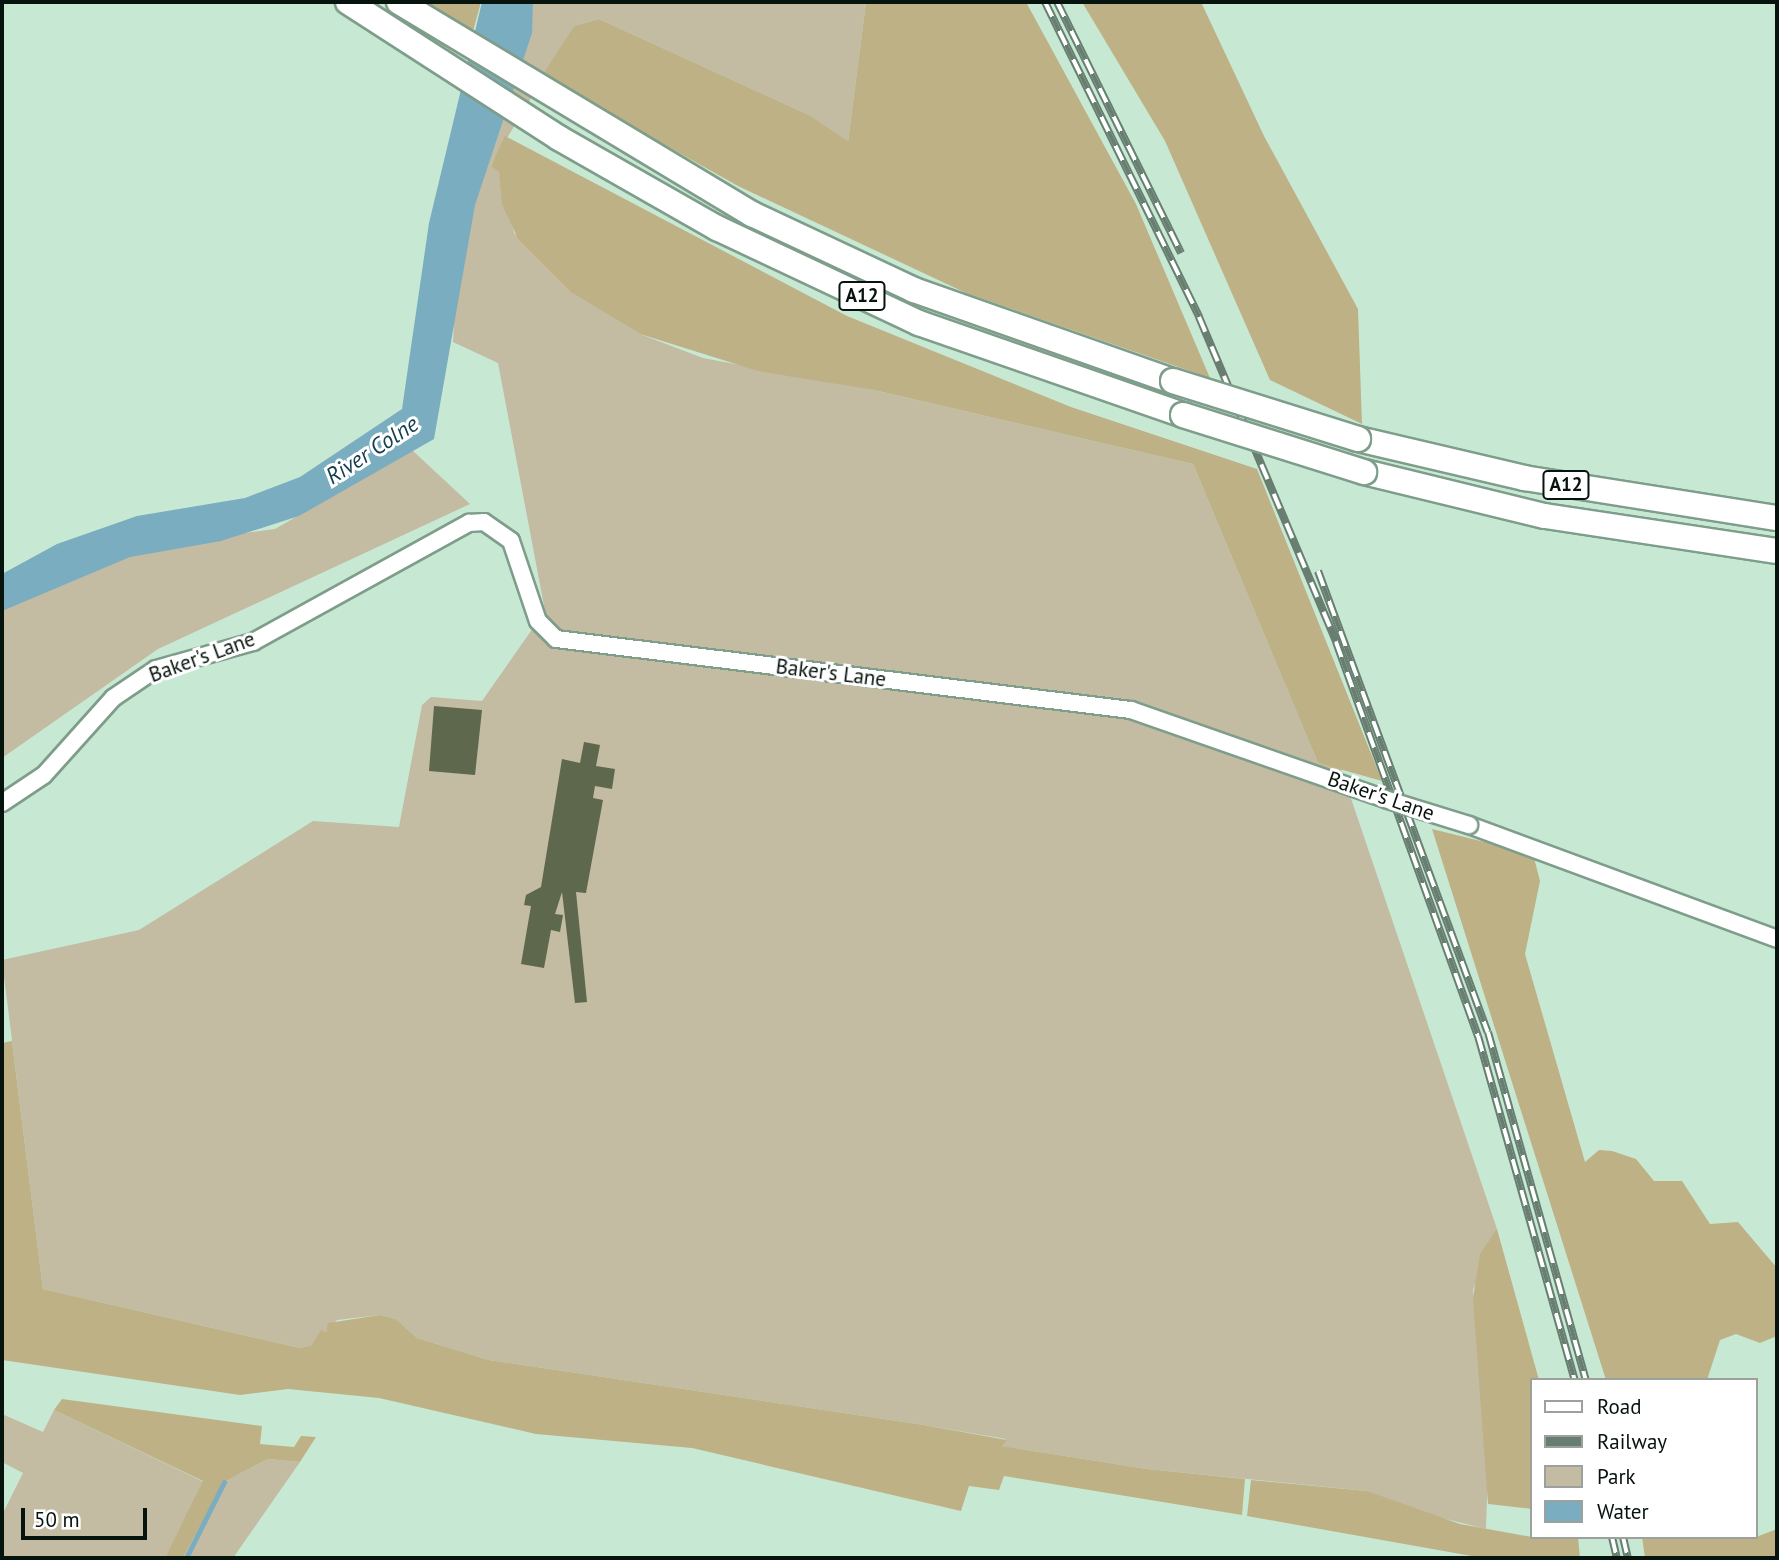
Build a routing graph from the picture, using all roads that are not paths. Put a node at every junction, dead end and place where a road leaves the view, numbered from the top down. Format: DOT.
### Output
graph roads {
  1 [pos="348,2"];
  2 [pos="399,2"];
  3 [pos="1777,518"];
  4 [pos="1777,551"];
  5 [pos="2,803"];
  6 [pos="1777,939"];
  1 -- 4 [label="highway, A12, bridge"];
  2 -- 3 [label="highway, A12, bridge"];
  5 -- 6 [label="street, Baker's Lane, bridge"];
}
